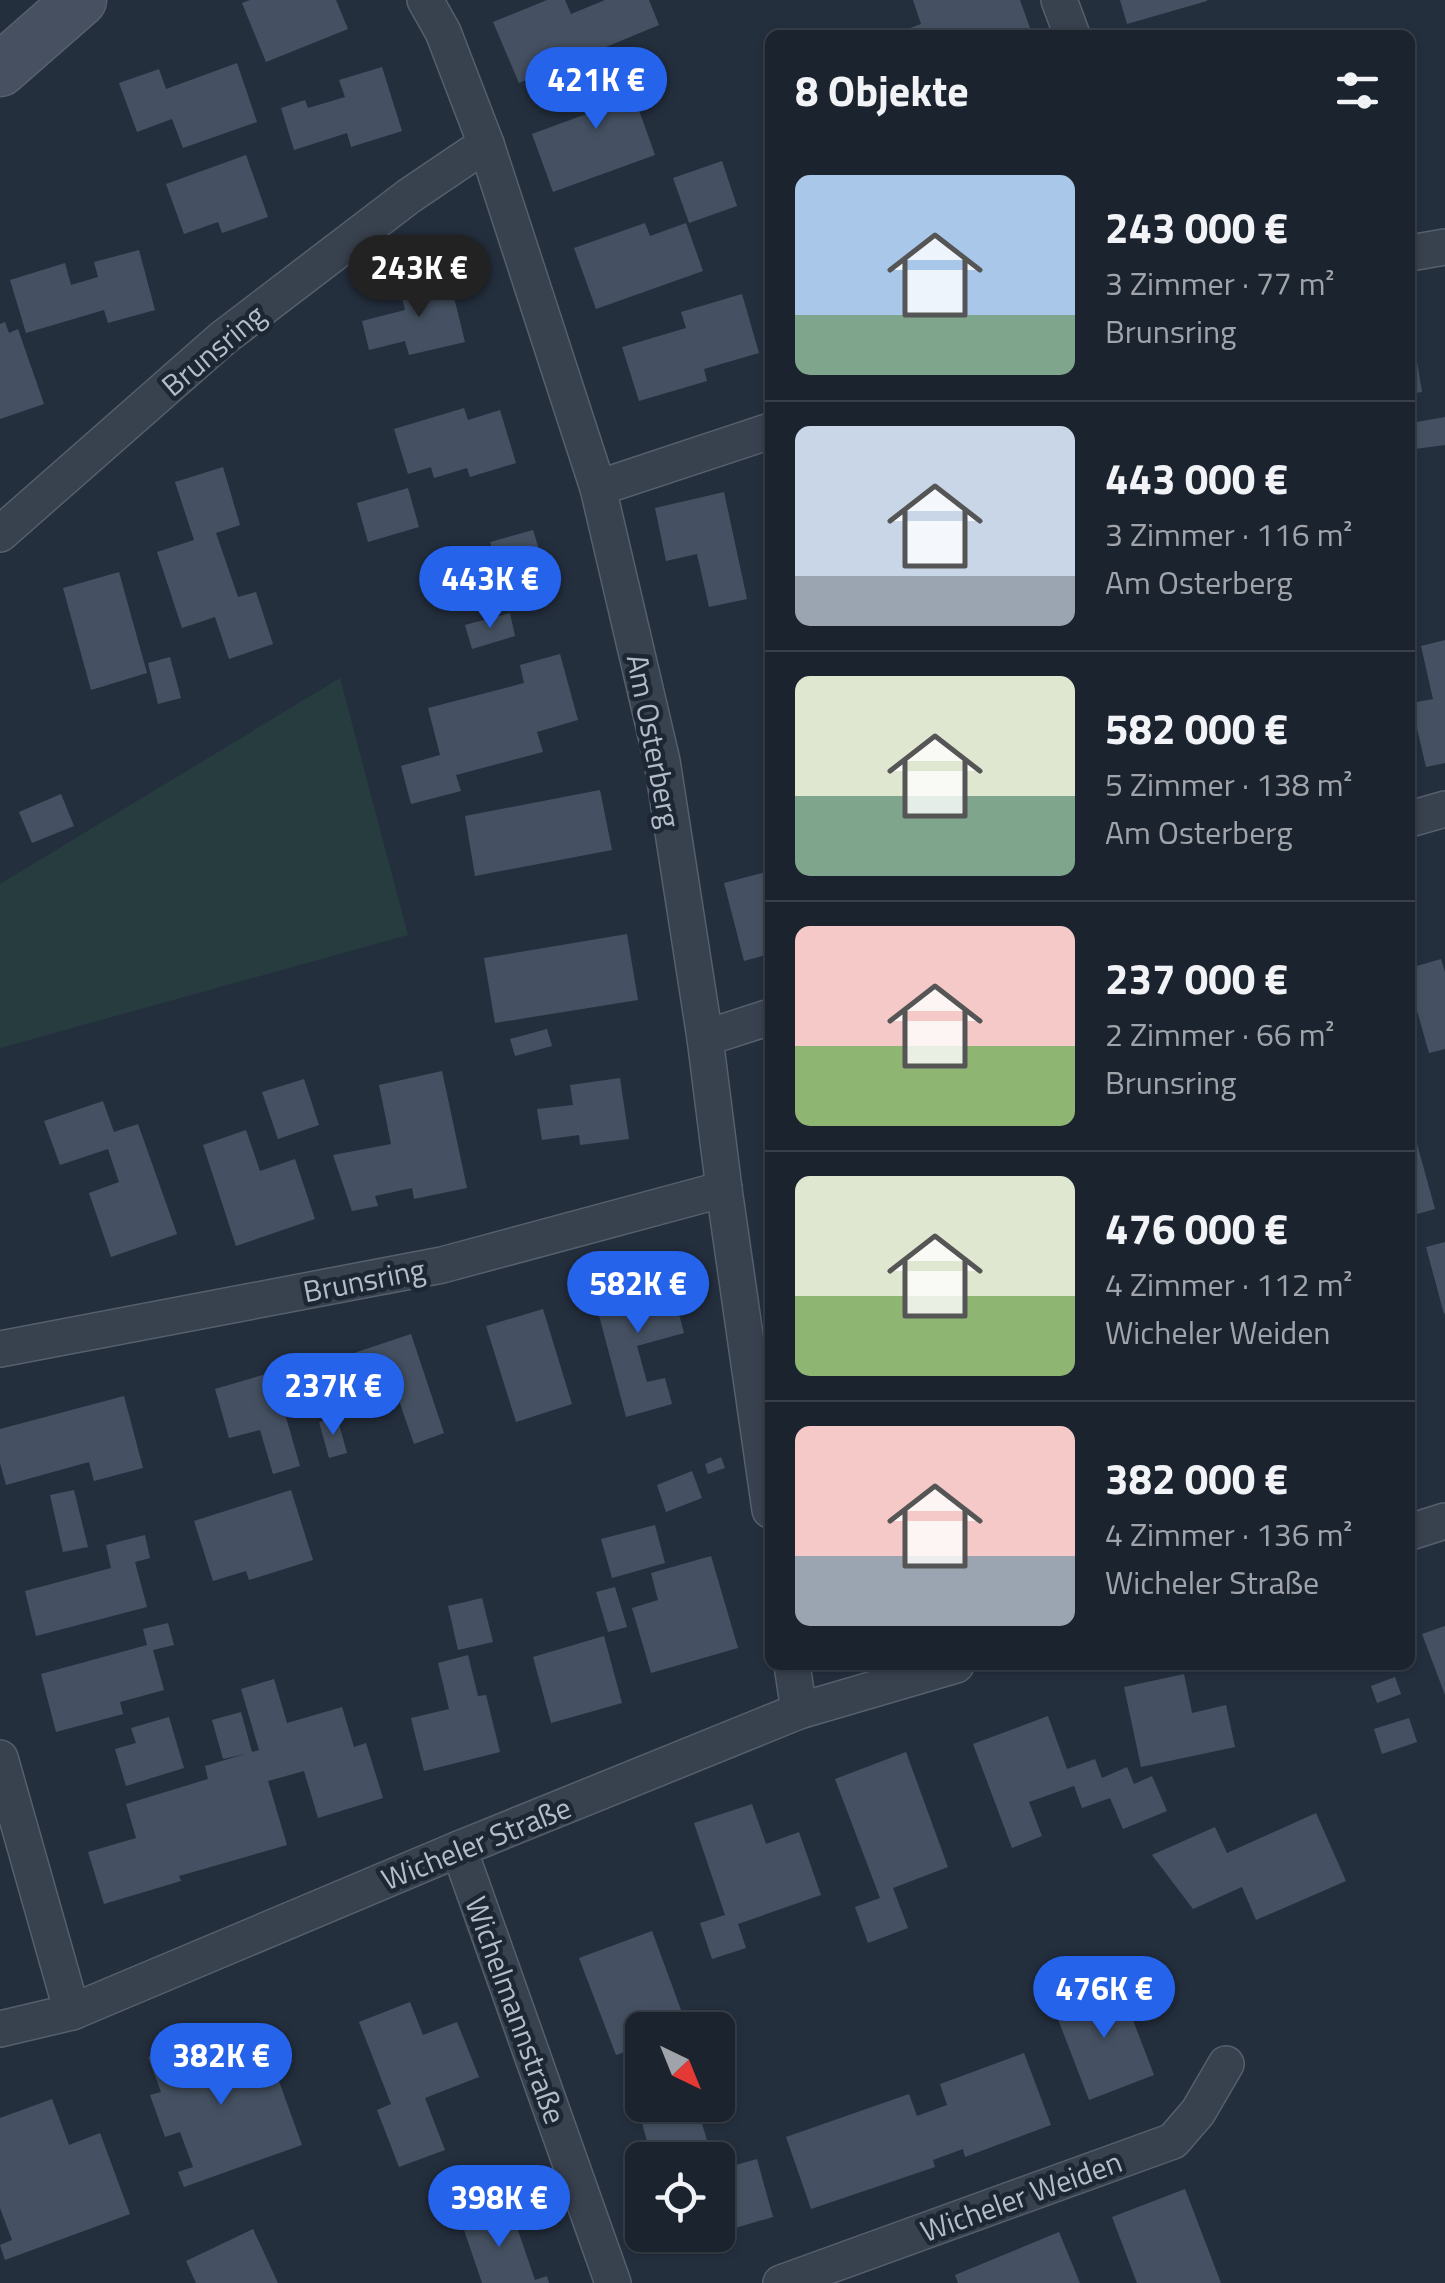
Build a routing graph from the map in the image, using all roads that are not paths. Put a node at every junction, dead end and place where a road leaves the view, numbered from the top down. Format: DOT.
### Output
graph roads {
  1 [pos="80,0"];
  2 [pos="425,0"];
  3 [pos="1059,0"];
  4 [pos="1070,30"];
  5 [pos="0,70"];
  6 [pos="486,144"];
  7 [pos="1445,247"];
  8 [pos="1415,252"];
  9 [pos="765,432"];
  10 [pos="598,488"];
  11 [pos="0,534"];
  12 [pos="1445,809"];
  13 [pos="1415,818"];
  14 [pos="765,1019"];
  15 [pos="705,1038"];
  16 [pos="724,1189"];
  17 [pos="0,1350"];
  18 [pos="765,1475"];
  19 [pos="1445,1521"];
  20 [pos="1415,1530"];
  21 [pos="793,1670"];
  22 [pos="939,1670"];
  23 [pos="799,1711"];
  24 [pos="0,1758"];
  25 [pos="459,1850"];
  26 [pos="72,2012"];
  27 [pos="0,2030"];
  28 [pos="1226,2064"];
  29 [pos="613,2283"];
  30 [pos="781,2283"];
  1 -- 5 [label="street"];
  2 -- 6 [label="street, Am Osterberg"];
  3 -- 4 [label="street"];
  6 -- 10 [label="street, Am Osterberg"];
  6 -- 11 [label="street, Brunsring"];
  7 -- 8 [label="street"];
  9 -- 10 [label="street"];
  10 -- 15 [label="street, Am Osterberg"];
  12 -- 13 [label="street"];
  14 -- 15 [label="street"];
  15 -- 16 [label="street, Am Osterberg"];
  16 -- 17 [label="street, Brunsring"];
  16 -- 18 [label="street, Am Osterberg"];
  19 -- 20 [label="street"];
  21 -- 23 [label="street"];
  22 -- 23 [label="street, Wicheler Straße"];
  23 -- 25 [label="street, Wicheler Straße"];
  24 -- 26 [label="street"];
  25 -- 26 [label="street, Wicheler Straße"];
  25 -- 29 [label="street, Wichelmannstraße"];
  26 -- 27 [label="street, Wicheler Straße"];
  28 -- 30 [label="street, Wicheler Weiden"];
}
